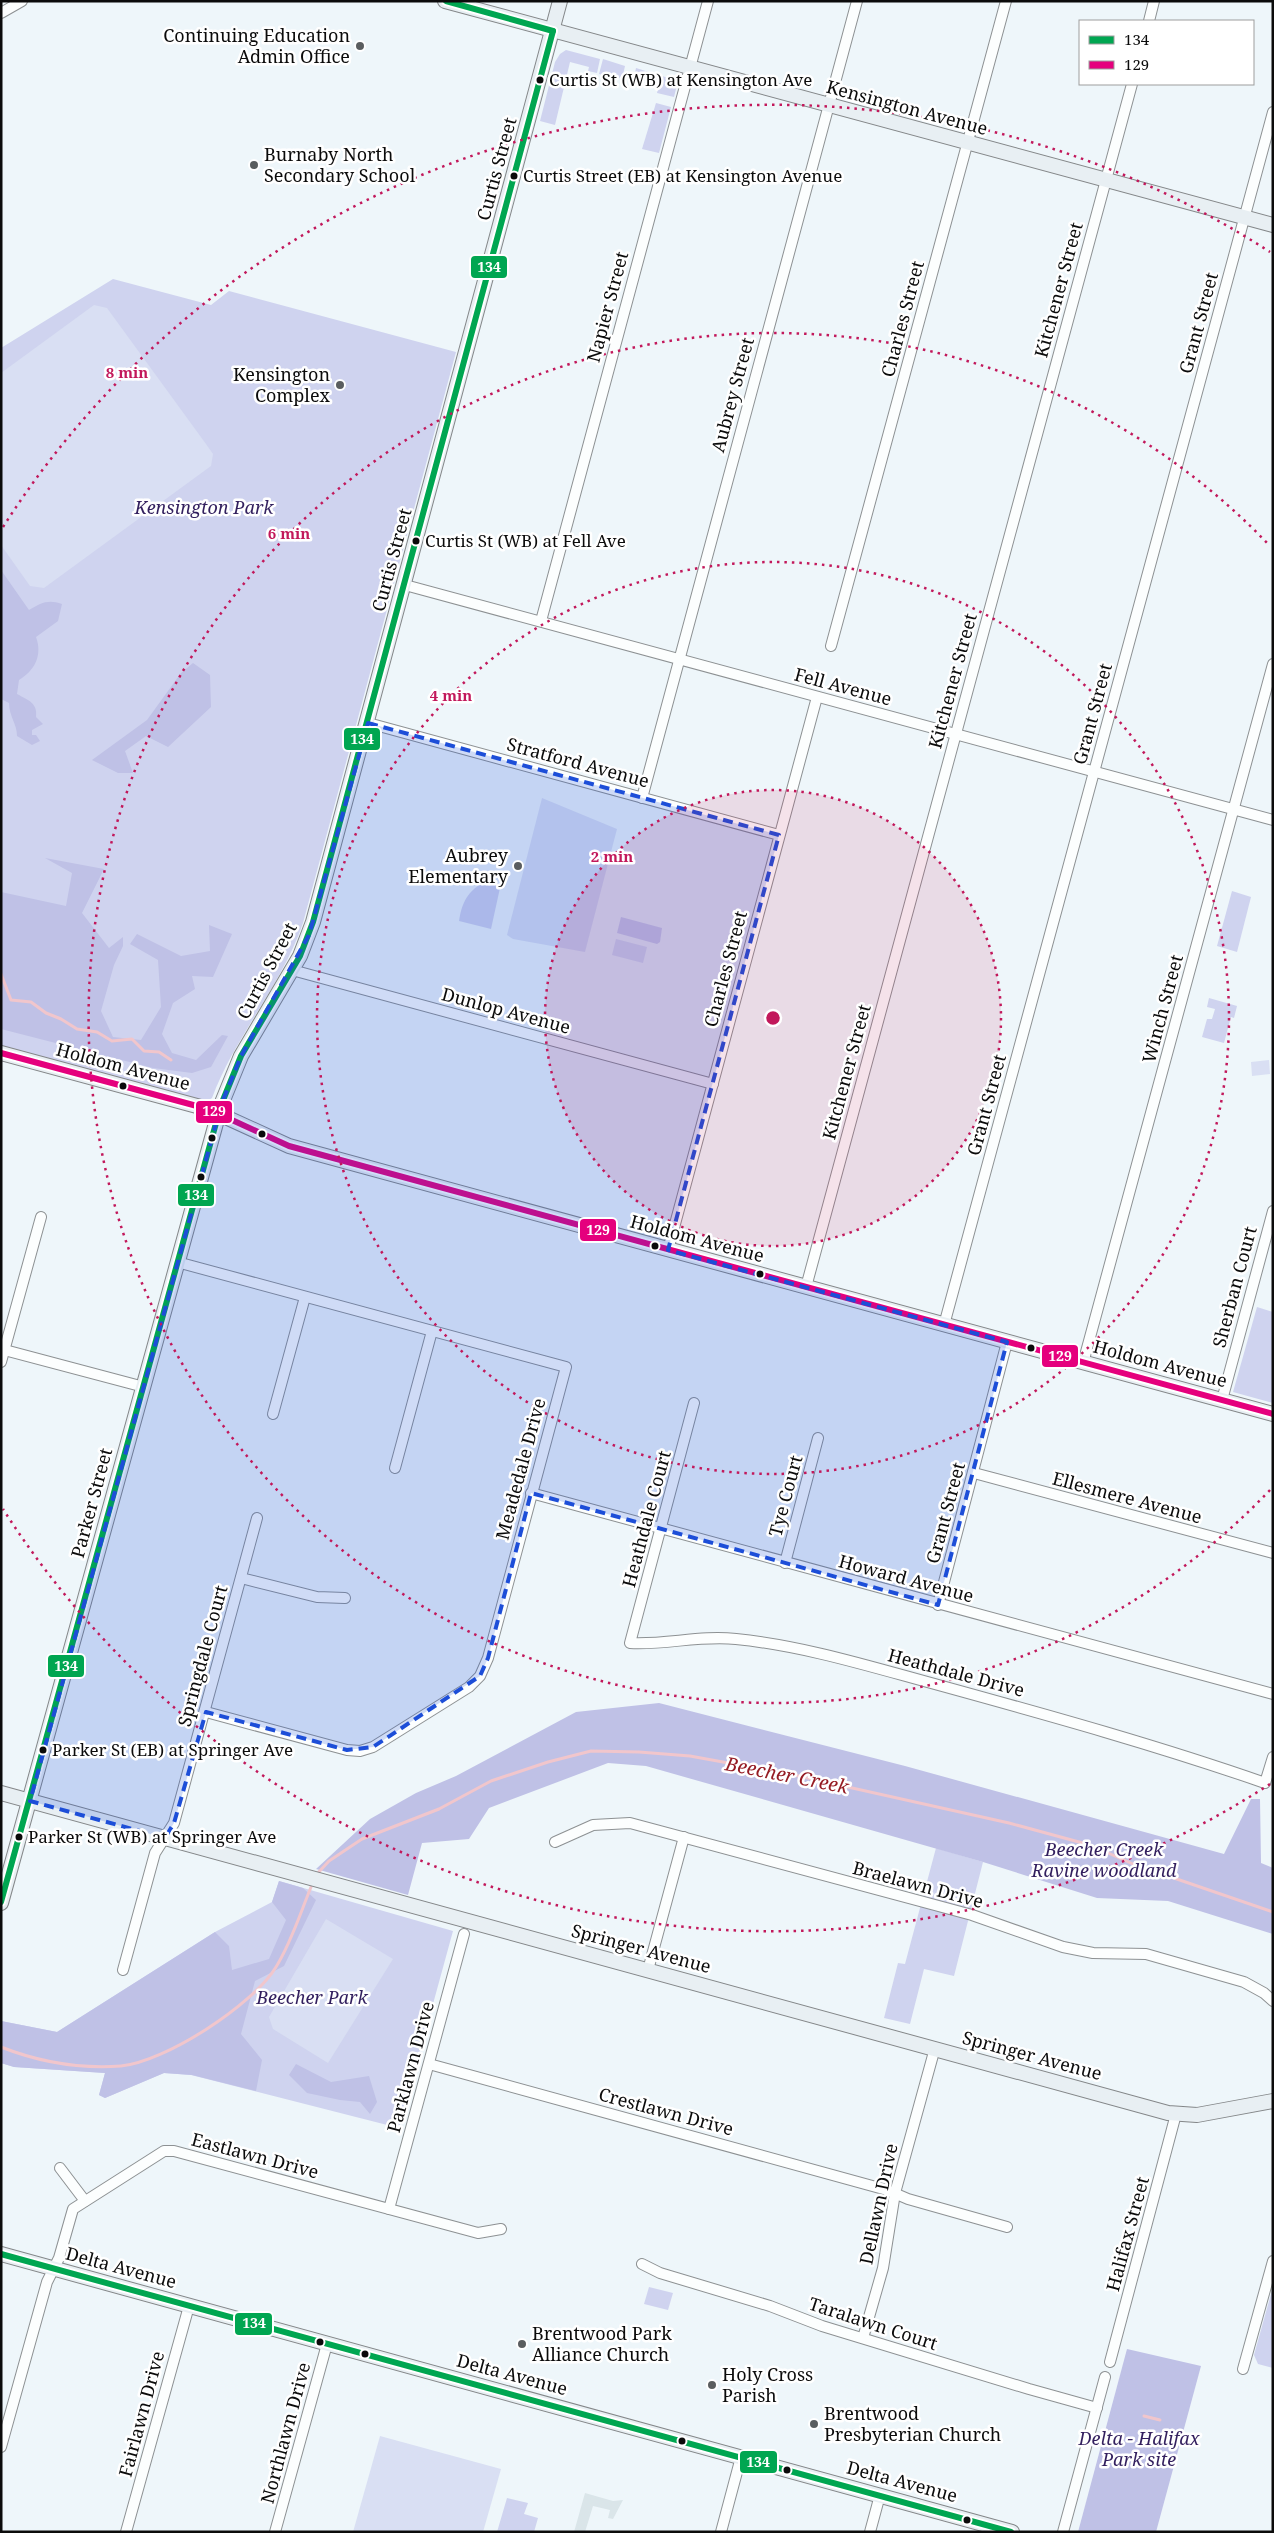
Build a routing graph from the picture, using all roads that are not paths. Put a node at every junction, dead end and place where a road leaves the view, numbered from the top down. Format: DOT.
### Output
graph roads {
  1 [pos="22,1"];
  2 [pos="445,1"];
  3 [pos="560,1"];
  4 [pos="708,1"];
  5 [pos="857,1"];
  6 [pos="1006,1"];
  7 [pos="1154,1"];
  8 [pos="1,13"];
  9 [pos="1149,20"];
  10 [pos="553,31"];
  11 [pos="690,68"];
  12 [pos="1132,85"];
  13 [pos="829,106"];
  14 [pos="1273,112"];
  15 [pos="968,144"];
  16 [pos="1106,180"];
  17 [pos="1244,217"];
  18 [pos="1273,225"];
  19 [pos="405,585"];
  20 [pos="541,621"];
  21 [pos="831,646"];
  22 [pos="679,659"];
  23 [pos="1273,664"];
  24 [pos="817,697"];
  25 [pos="368,723"];
  26 [pos="956,734"];
  27 [pos="1094,772"];
  28 [pos="642,798"];
  29 [pos="1232,810"];
  30 [pos="1273,820"];
  31 [pos="779,835"];
  32 [pos="292,970"];
  33 [pos="1,1053"];
  34 [pos="712,1084"];
  35 [pos="218,1113"];
  36 [pos="1273,1211"];
  37 [pos="42,1217"];
  38 [pos="668,1250"];
  39 [pos="176,1262"];
  40 [pos="806,1287"];
  41 [pos="305,1297"];
  42 [pos="944,1325"];
  43 [pos="432,1331"];
  44 [pos="1008,1342"];
  45 [pos="3,1349"];
  46 [pos="1,1362"];
  47 [pos="1083,1363"];
  48 [pos="144,1387"];
  49 [pos="1222,1400"];
  50 [pos="694,1403"];
  51 [pos="272,1414"];
  52 [pos="1273,1414"];
  53 [pos="818,1438"];
  54 [pos="395,1468"];
  55 [pos="974,1473"];
  56 [pos="531,1493"];
  57 [pos="257,1518"];
  58 [pos="661,1529"];
  59 [pos="1273,1553"];
  60 [pos="785,1563"];
  61 [pos="241,1578"];
  62 [pos="345,1598"];
  63 [pos="938,1604"];
  64 [pos="630,1644"];
  65 [pos="1273,1694"];
  66 [pos="206,1712"];
  67 [pos="1273,1757"];
  68 [pos="1,1793"];
  69 [pos="30,1801"];
  70 [pos="684,1837"];
  71 [pos="165,1838"];
  72 [pos="555,1842"];
  73 [pos="1,1903"];
  74 [pos="464,1934"];
  75 [pos="123,1970"];
  76 [pos="648,1970"];
  77 [pos="1273,2001"];
  78 [pos="934,2048"];
  79 [pos="428,2064"];
  80 [pos="1273,2101"];
  81 [pos="1176,2114"];
  82 [pos="60,2168"];
  83 [pos="894,2193"];
  84 [pos="85,2201"];
  85 [pos="389,2209"];
  86 [pos="1007,2227"];
  87 [pos="502,2229"];
  88 [pos="1,2254"];
  89 [pos="1273,2261"];
  90 [pos="642,2264"];
  91 [pos="53,2268"];
  92 [pos="189,2306"];
  93 [pos="863,2338"];
  94 [pos="327,2344"];
  95 [pos="1110,2362"];
  96 [pos="1243,2369"];
  97 [pos="1106,2377"];
  98 [pos="1097,2408"];
  99 [pos="1,2448"];
  100 [pos="741,2457"];
  101 [pos="880,2495"];
  102 [pos="126,2532"];
  103 [pos="275,2532"];
  104 [pos="721,2532"];
  105 [pos="870,2532"];
  106 [pos="1012,2532"];
  107 [pos="1063,2532"];
  1 -- 8 [label="street"];
  2 -- 10 [label="street, Kensington Avenue"];
  3 -- 10 [label="street, Curtis Street"];
  4 -- 11 [label="street, Napier Street"];
  5 -- 13 [label="street, Aubrey Street"];
  6 -- 15 [label="street, Charles Street"];
  7 -- 9 [label="street"];
  10 -- 11 [label="street, Kensington Avenue"];
  10 -- 19 [label="street, Curtis Street"];
  11 -- 13 [label="street, Kensington Avenue"];
  11 -- 20 [label="street, Napier Street"];
  12 -- 16 [label="street, Kitchener Street"];
  13 -- 15 [label="street, Kensington Avenue"];
  13 -- 22 [label="street, Aubrey Street"];
  14 -- 17 [label="street, Grant Street"];
  15 -- 16 [label="street, Kensington Avenue"];
  15 -- 21 [label="street, Charles Street"];
  16 -- 17 [label="street, Kensington Avenue"];
  16 -- 26 [label="street, Kitchener Street"];
  17 -- 18 [label="street, Kensington Avenue"];
  17 -- 27 [label="street, Grant Street"];
  19 -- 20 [label="street, Fell Avenue"];
  19 -- 25 [label="street, Curtis Street"];
  20 -- 22 [label="street, Fell Avenue"];
  22 -- 24 [label="street, Fell Avenue"];
  22 -- 28 [label="street, Aubrey Street"];
  23 -- 29 [label="street, Winch Street"];
  24 -- 26 [label="street, Fell Avenue"];
  24 -- 31 [label="street, Charles Street"];
  25 -- 28 [label="street, Stratford Avenue"];
  25 -- 32 [label="street, Curtis Street"];
  26 -- 27 [label="street, Fell Avenue"];
  26 -- 40 [label="street, Kitchener Street"];
  27 -- 29 [label="street, Fell Avenue"];
  27 -- 42 [label="street, Grant Street"];
  28 -- 31 [label="street, Stratford Avenue"];
  29 -- 30 [label="street, Fell Avenue"];
  29 -- 47 [label="street, Winch Street"];
  31 -- 34 [label="street, Charles Street"];
  32 -- 34 [label="street, Dunlop Avenue"];
  32 -- 35 [label="street, Curtis Street"];
  33 -- 35 [label="street, Holdom Avenue"];
  34 -- 38 [label="street, Charles Street"];
  35 -- 38 [label="street, Holdom Avenue"];
  35 -- 39 [label="street, Parker Street"];
  36 -- 49 [label="street, Sherban Court"];
  37 -- 45 [label="street"];
  38 -- 40 [label="street, Holdom Avenue"];
  39 -- 41 [label="street, Meadedale Drive"];
  39 -- 48 [label="street, Parker Street"];
  40 -- 42 [label="street, Holdom Avenue"];
  41 -- 43 [label="street, Meadedale Drive"];
  41 -- 51 [label="street"];
  42 -- 44 [label="street, Holdom Avenue"];
  43 -- 54 [label="street"];
  43 -- 56 [label="street, Meadedale Drive"];
  44 -- 47 [label="street, Holdom Avenue"];
  44 -- 55 [label="street, Grant Street"];
  45 -- 46 [label="street"];
  45 -- 48 [label="street"];
  47 -- 49 [label="street, Holdom Avenue"];
  48 -- 69 [label="street, Parker Street"];
  49 -- 52 [label="street, Holdom Avenue"];
  50 -- 58 [label="street, Heathdale Court"];
  53 -- 60 [label="street, Tye Court"];
  55 -- 59 [label="street, Ellesmere Avenue"];
  55 -- 63 [label="street, Grant Street"];
  56 -- 58 [label="street, Howard Avenue"];
  56 -- 66 [label="street, Meadedale Drive"];
  57 -- 61 [label="street, Springdale Court"];
  58 -- 60 [label="street, Howard Avenue"];
  58 -- 64 [label="street, Heathdale Court"];
  60 -- 63 [label="street, Howard Avenue"];
  61 -- 62 [label="street"];
  61 -- 66 [label="street, Springdale Court"];
  63 -- 65 [label="street, Howard Avenue"];
  64 -- 67 [label="street, Heathdale Drive"];
  66 -- 71 [label="street, Springdale Court"];
  68 -- 69 [label="street, Springer Avenue"];
  69 -- 71 [label="street, Springer Avenue"];
  69 -- 73 [label="street, Parker Street"];
  70 -- 72 [label="street, Braelawn Drive"];
  70 -- 76 [label="street"];
  70 -- 77 [label="street, Braelawn Drive"];
  71 -- 75 [label="street, Springdale Court"];
  71 -- 76 [label="street, Springer Avenue"];
  74 -- 79 [label="street, Parklawn Drive"];
  76 -- 78 [label="street, Springer Avenue"];
  78 -- 81 [label="street, Springer Avenue"];
  78 -- 83 [label="street, Dellawn Drive"];
  79 -- 83 [label="street, Crestlawn Drive"];
  79 -- 85 [label="street, Parklawn Drive"];
  80 -- 81 [label="street, Springer Avenue"];
  81 -- 95 [label="street, Halifax Street"];
  82 -- 84 [label="street"];
  83 -- 86 [label="street, Crestlawn Drive"];
  83 -- 93 [label="street, Dellawn Drive"];
  84 -- 85 [label="street, Eastlawn Drive"];
  84 -- 91 [label="street, Eastlawn Drive"];
  85 -- 87 [label="street, Eastlawn Drive"];
  88 -- 91 [label="street, Delta Avenue"];
  89 -- 96 [label="street"];
  90 -- 93 [label="street, Taralawn Court"];
  91 -- 92 [label="street, Delta Avenue"];
  91 -- 99 [label="street, Eastlawn Drive"];
  92 -- 94 [label="street, Delta Avenue"];
  92 -- 102 [label="street, Fairlawn Drive"];
  93 -- 98 [label="street, Taralawn Court"];
  94 -- 100 [label="street, Delta Avenue"];
  94 -- 103 [label="street, Northlawn Drive"];
  97 -- 98 [label="street"];
  98 -- 107 [label="street"];
  100 -- 101 [label="street, Delta Avenue"];
  100 -- 104 [label="street"];
  101 -- 105 [label="street"];
  101 -- 106 [label="street, Delta Avenue"];
}
